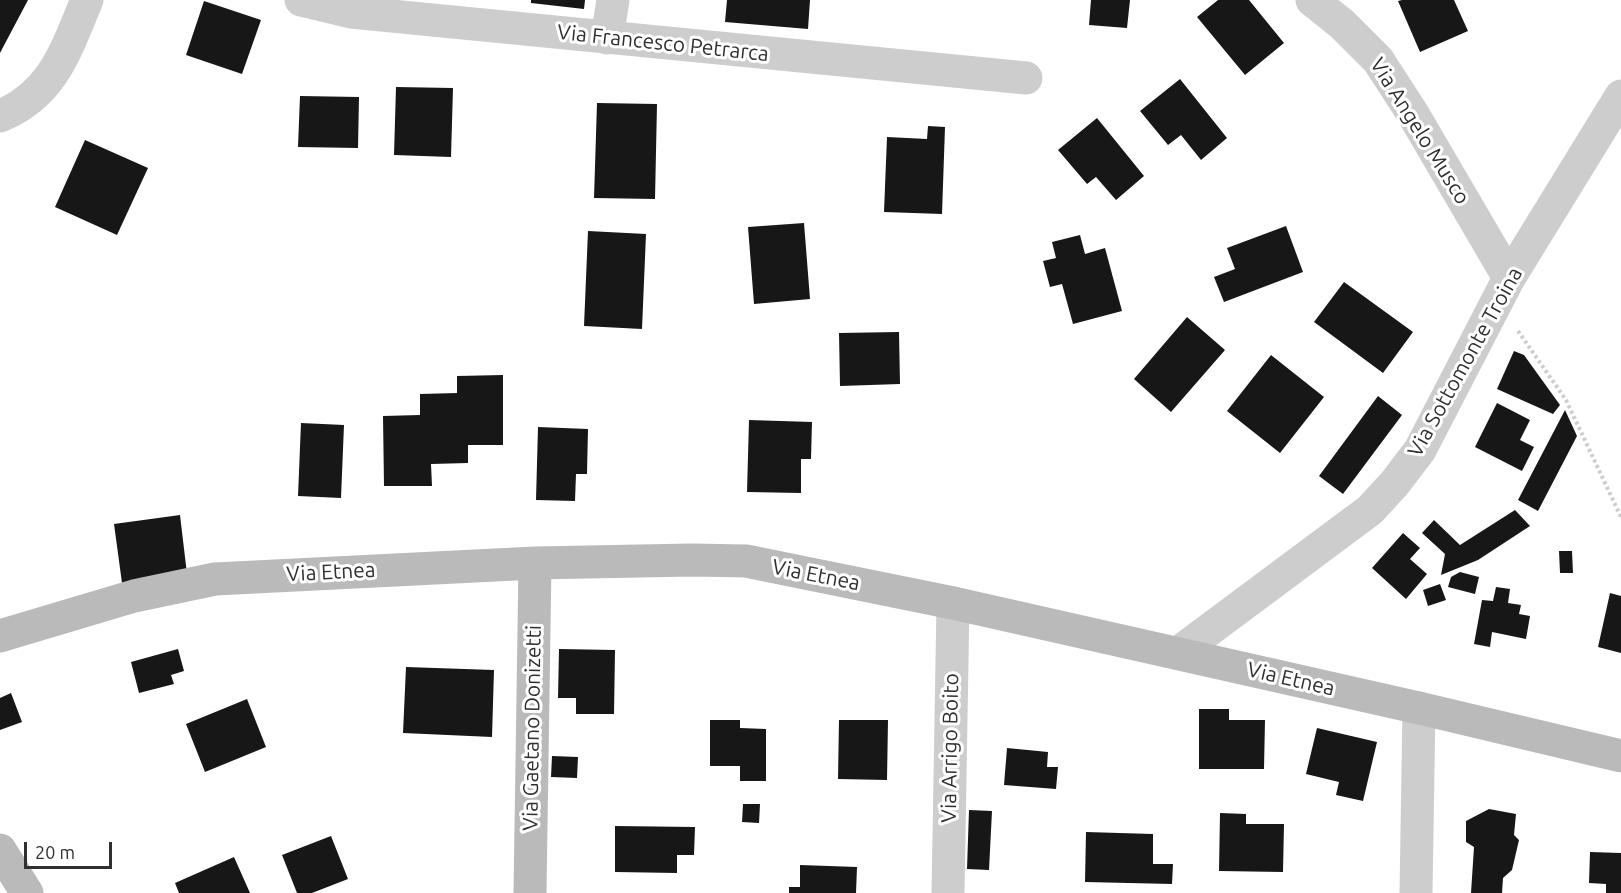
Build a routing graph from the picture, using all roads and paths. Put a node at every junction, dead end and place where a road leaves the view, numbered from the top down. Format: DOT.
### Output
graph roads {
  1 [pos="87,0"];
  2 [pos="301,0"];
  3 [pos="613,0"];
  4 [pos="1312,0"];
  5 [pos="607,38"];
  6 [pos="1026,78"];
  7 [pos="1621,96"];
  8 [pos="0,116"];
  9 [pos="1503,290"];
  10 [pos="1621,517"];
  11 [pos="535,563"];
  12 [pos="953,603"];
  13 [pos="0,636"];
  14 [pos="1178,653"];
  15 [pos="1419,708"];
  16 [pos="1621,756"];
  17 [pos="0,850"];
  18 [pos="27,893"];
  19 [pos="530,893"];
  20 [pos="948,893"];
  21 [pos="1416,893"];
  1 -- 8 [label="street"];
  2 -- 5 [label="street, Via Francesco Petrarca"];
  3 -- 5 [label="street"];
  4 -- 9 [label="street, Via Angelo Musco"];
  5 -- 6 [label="street, Via Francesco Petrarca"];
  7 -- 9 [label="street, Via Sottomonte Troina"];
  9 -- 10 [label="path"];
  9 -- 14 [label="street, Via Sottomonte Troina"];
  11 -- 12 [label="main road, Via Etnea"];
  11 -- 13 [label="main road, Via Etnea"];
  11 -- 19 [label="main road, Via Gaetano Donizetti"];
  12 -- 14 [label="main road, Via Etnea"];
  12 -- 20 [label="street, Via Arrigo Boito"];
  14 -- 15 [label="main road, Via Etnea"];
  15 -- 16 [label="main road, Via Etnea"];
  15 -- 21 [label="street"];
  17 -- 18 [label="main road"];
}
